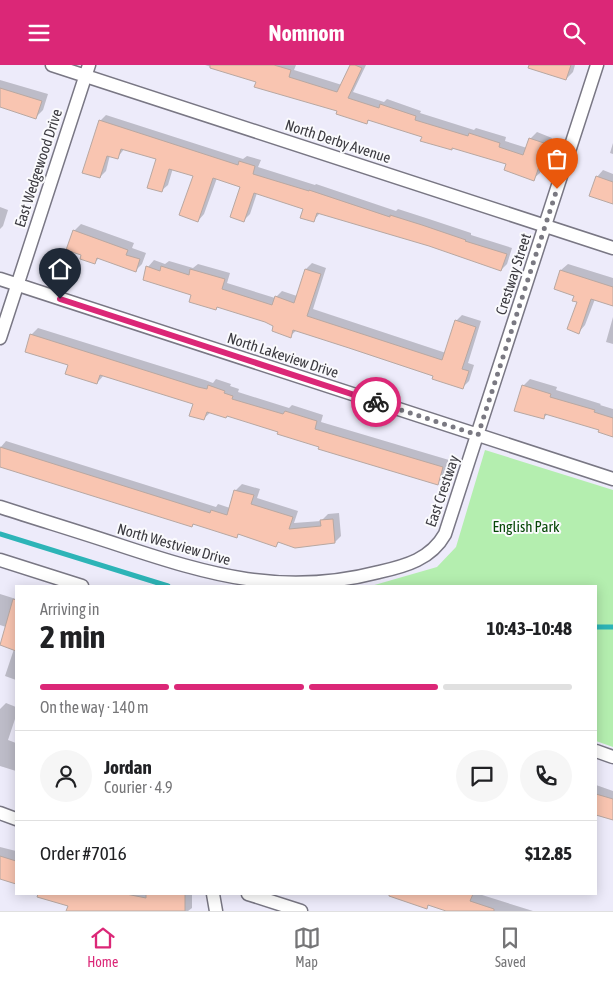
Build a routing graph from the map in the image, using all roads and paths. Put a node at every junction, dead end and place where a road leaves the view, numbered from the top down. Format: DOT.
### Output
graph roads {
  1 [pos="52,65"];
  2 [pos="598,65"];
  3 [pos="87,70"];
  4 [pos="545,225"];
  5 [pos="613,247"];
  6 [pos="0,279"];
  7 [pos="18,285"];
  8 [pos="0,339"];
  9 [pos="478,435"];
  10 [pos="613,479"];
  11 [pos="0,507"];
  12 [pos="430,553"];
  13 [pos="0,560"];
  14 [pos="79,585"];
  15 [pos="597,751"];
  16 [pos="613,757"];
  17 [pos="0,813"];
  18 [pos="15,819"];
  19 [pos="213,895"];
  20 [pos="251,895"];
  21 [pos="216,911"];
  22 [pos="301,911"];
  1 -- 3 [label="street, North Derby Avenue"];
  2 -- 4 [label="street, Crestway Street"];
  3 -- 4 [label="street, North Derby Avenue"];
  3 -- 7 [label="street, East Wedgewood Drive"];
  4 -- 5 [label="street, North Derby Avenue"];
  4 -- 9 [label="street, Crestway Street"];
  6 -- 7 [label="street, North Lakeview Drive"];
  7 -- 8 [label="street, East Wedgewood Drive"];
  7 -- 9 [label="street, North Lakeview Drive"];
  9 -- 10 [label="street, North Lakeview Drive"];
  9 -- 12 [label="street, East Crestway"];
  11 -- 12 [label="street, North Westview Drive"];
  13 -- 14 [label="street"];
  15 -- 16 [label="street"];
  17 -- 18 [label="street"];
  19 -- 21 [label="street"];
  20 -- 22 [label="street"];
}
